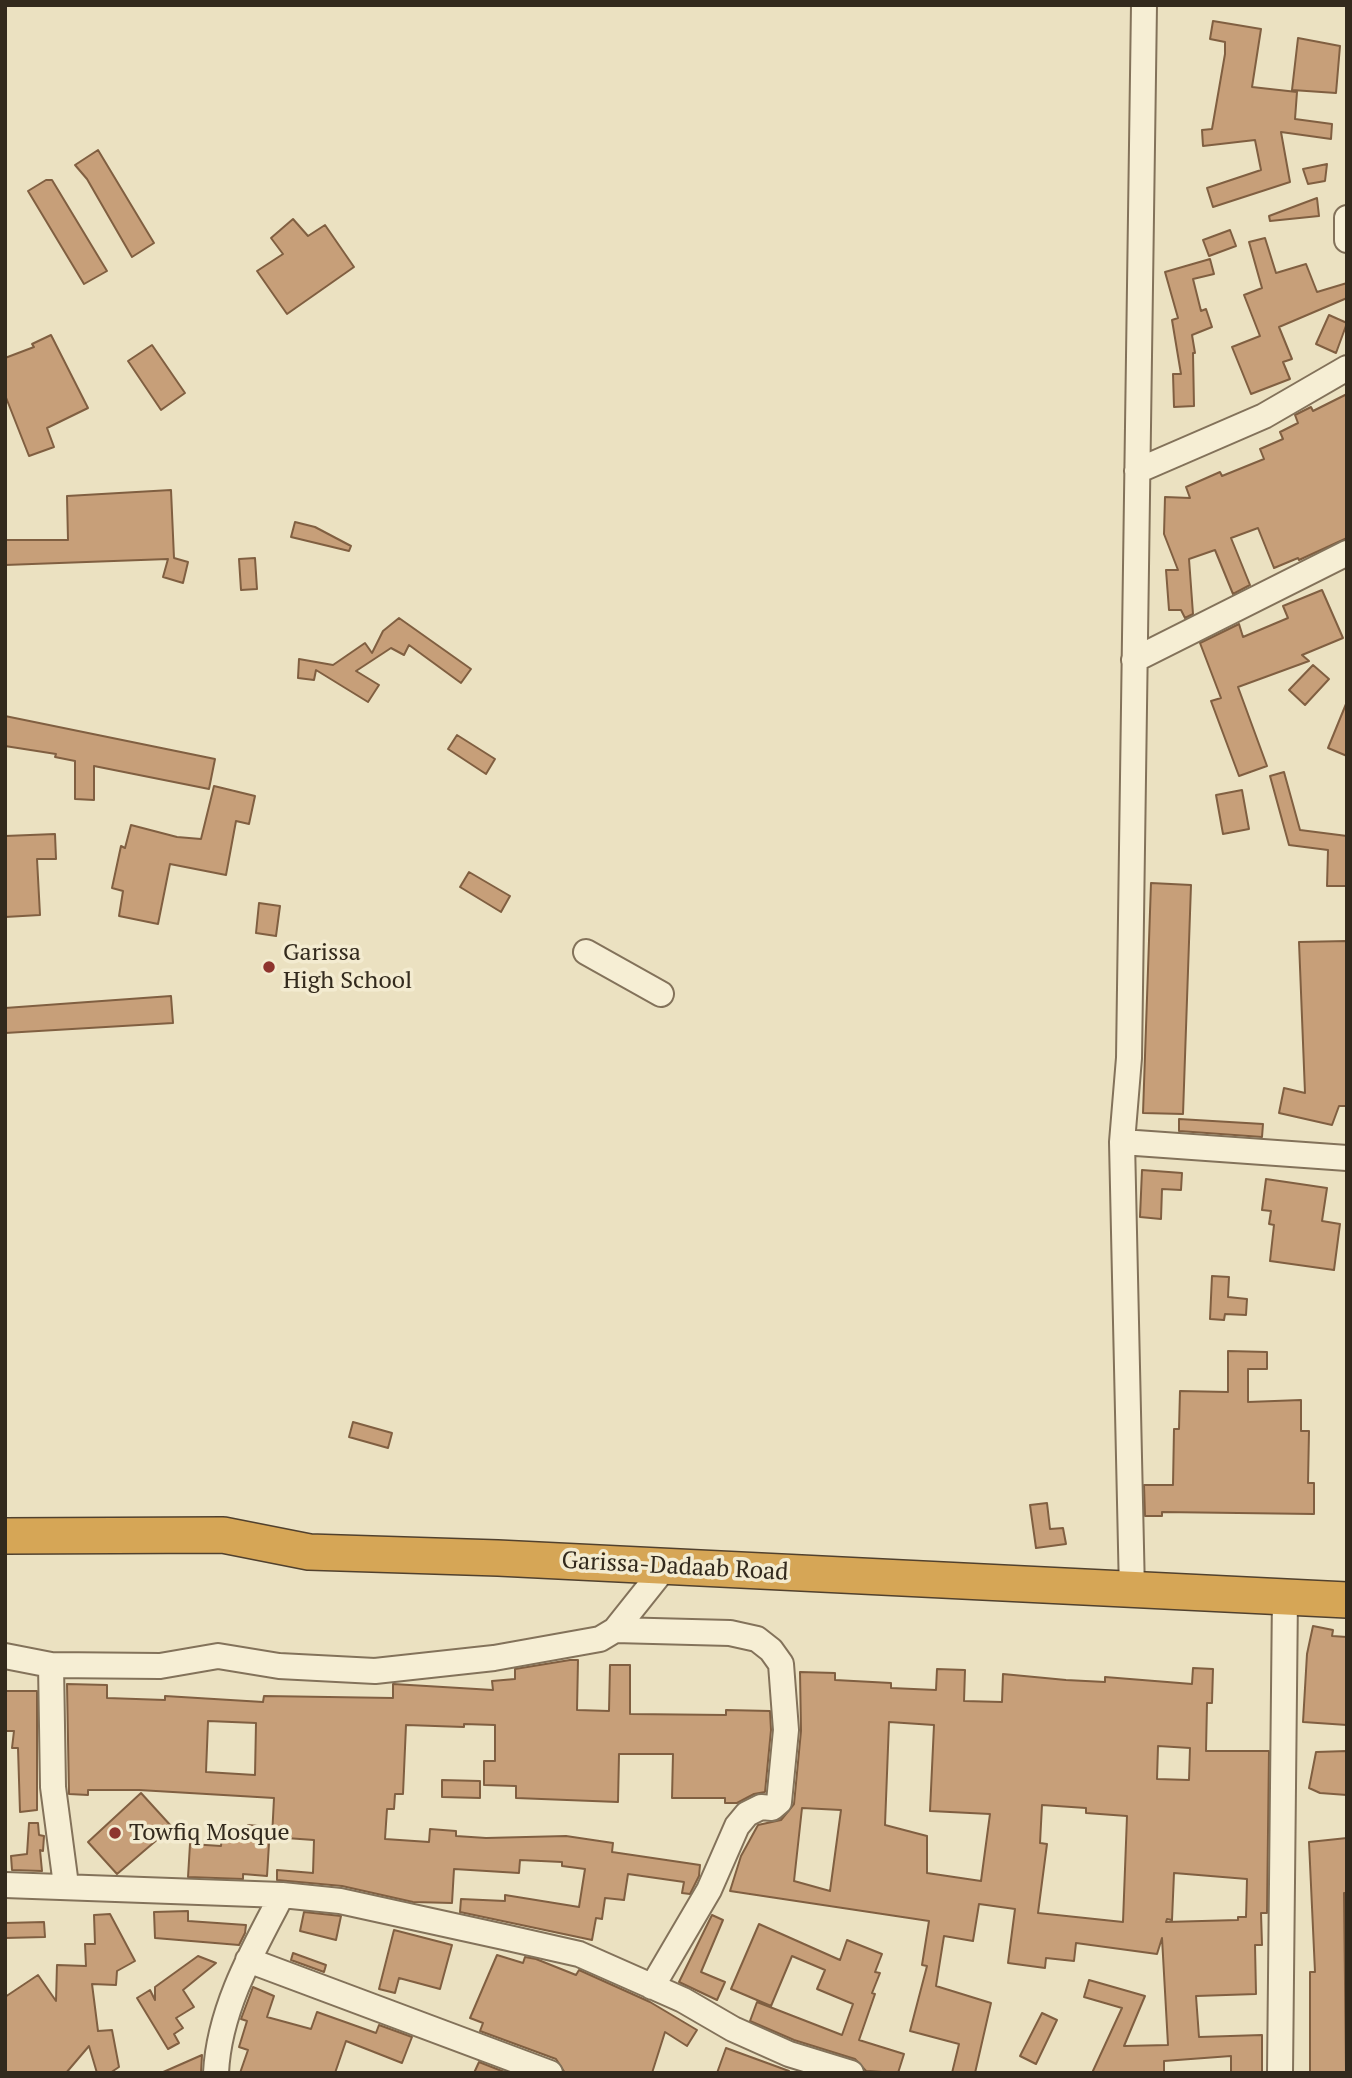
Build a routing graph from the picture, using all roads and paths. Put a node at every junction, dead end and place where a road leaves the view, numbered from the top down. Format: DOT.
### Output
graph roads {
  1 [pos="1144,5"];
  2 [pos="1347,218"];
  3 [pos="1347,240"];
  4 [pos="1347,368"];
  5 [pos="1137,471"];
  6 [pos="1347,553"];
  7 [pos="1134,660"];
  8 [pos="586,951"];
  9 [pos="661,994"];
  10 [pos="1122,1142"];
  11 [pos="1347,1158"];
  12 [pos="5,1536"];
  13 [pos="666,1566"];
  14 [pos="1132,1592"];
  15 [pos="1284,1595"];
  16 [pos="1347,1600"];
  17 [pos="615,1630"];
  18 [pos="5,1656"];
  19 [pos="51,1665"];
  20 [pos="5,1885"];
  21 [pos="66,1885"];
  22 [pos="282,1895"];
  23 [pos="248,1960"];
  24 [pos="652,1987"];
  25 [pos="216,2073"];
  26 [pos="550,2073"];
  27 [pos="851,2073"];
  28 [pos="1280,2073"];
  1 -- 5 [label="street"];
  2 -- 3 [label="street"];
  4 -- 5 [label="street"];
  5 -- 7 [label="street"];
  6 -- 7 [label="street"];
  7 -- 10 [label="street"];
  8 -- 9 [label="street"];
  10 -- 11 [label="street"];
  10 -- 14 [label="street"];
  12 -- 13 [label="highway, Garissa-Dadaab Road"];
  13 -- 14 [label="highway, Garissa-Dadaab Road"];
  13 -- 17 [label="street"];
  14 -- 15 [label="highway, Garissa-Dadaab Road"];
  15 -- 16 [label="highway, Garissa-Dadaab Road"];
  15 -- 28 [label="street"];
  17 -- 19 [label="street"];
  17 -- 24 [label="street"];
  18 -- 19 [label="street"];
  19 -- 21 [label="street"];
  20 -- 21 [label="street"];
  21 -- 22 [label="street"];
  22 -- 23 [label="street"];
  22 -- 24 [label="street"];
  23 -- 25 [label="street"];
  23 -- 26 [label="street"];
  24 -- 27 [label="street"];
}
